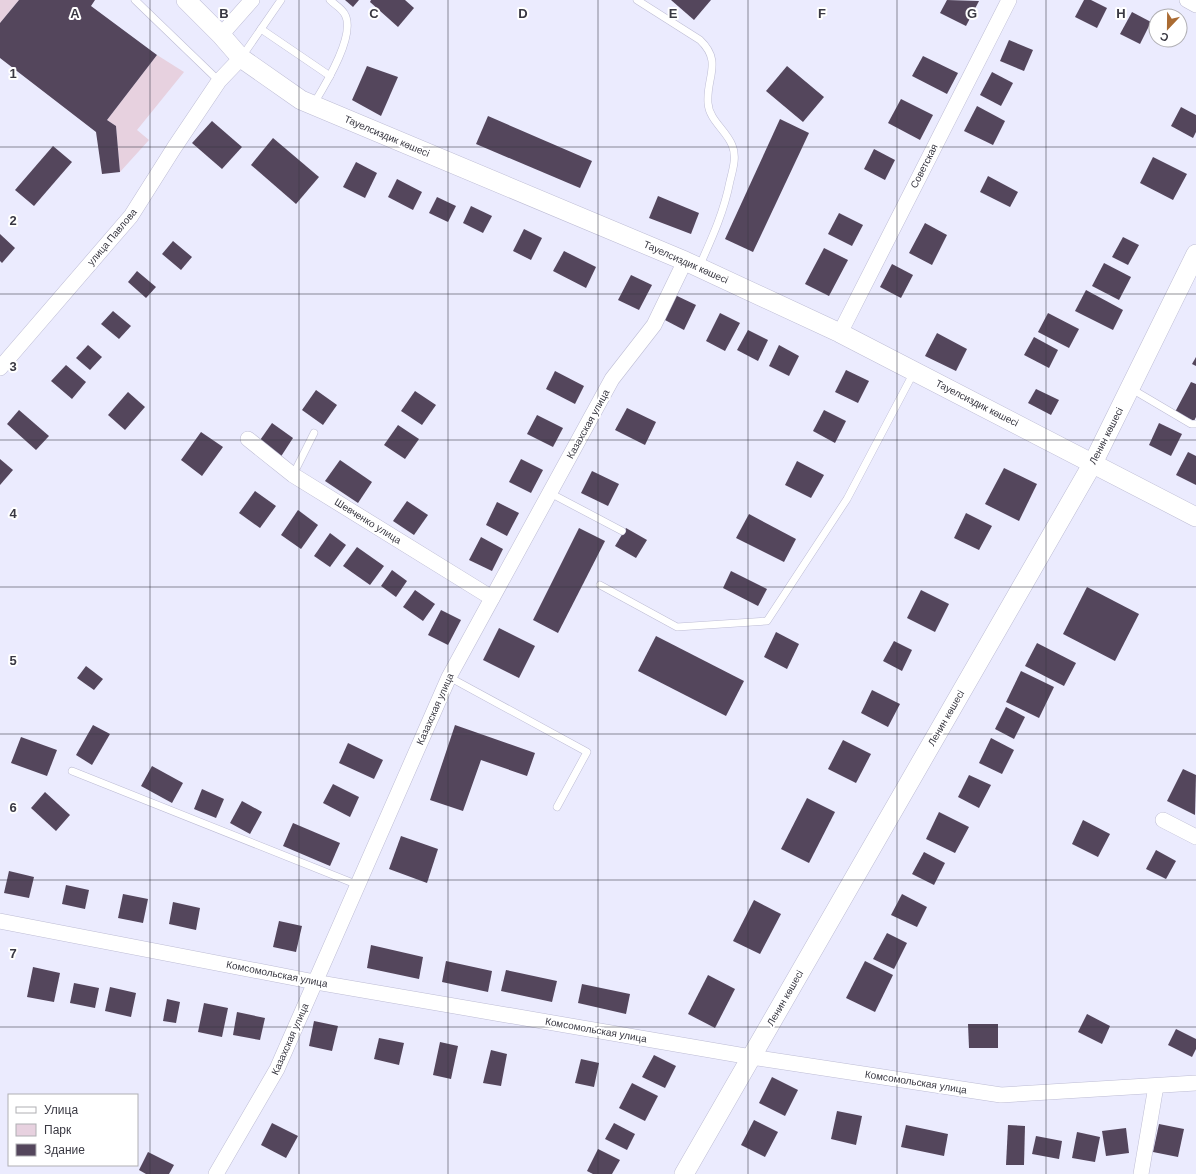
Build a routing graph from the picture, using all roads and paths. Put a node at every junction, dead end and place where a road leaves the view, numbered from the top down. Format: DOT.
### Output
graph roads {
  1 [pos="135,0"];
  2 [pos="186,0"];
  3 [pos="252,0"];
  4 [pos="281,0"];
  5 [pos="330,0"];
  6 [pos="636,0"];
  7 [pos="1009,0"];
  8 [pos="1186,0"];
  9 [pos="1196,5"];
  10 [pos="261,29"];
  11 [pos="221,34"];
  12 [pos="241,58"];
  13 [pos="330,76"];
  14 [pos="219,81"];
  15 [pos="313,105"];
  16 [pos="1196,254"];
  17 [pos="692,264"];
  18 [pos="840,333"];
  19 [pos="0,368"];
  20 [pos="915,370"];
  21 [pos="1130,388"];
  22 [pos="1196,424"];
  23 [pos="314,433"];
  24 [pos="248,439"];
  25 [pos="1093,463"];
  26 [pos="293,474"];
  27 [pos="550,493"];
  28 [pos="1196,517"];
  29 [pos="622,531"];
  30 [pos="600,585"];
  31 [pos="492,598"];
  32 [pos="449,677"];
  33 [pos="72,771"];
  34 [pos="557,807"];
  35 [pos="1163,820"];
  36 [pos="1196,837"];
  37 [pos="358,885"];
  38 [pos="0,920"];
  39 [pos="315,982"];
  40 [pos="751,1057"];
  41 [pos="1196,1084"];
  42 [pos="1156,1086"];
  43 [pos="216,1174"];
  44 [pos="684,1174"];
  45 [pos="1141,1174"];
  1 -- 14 [label="lane"];
  2 -- 11 [label="street, Тауелсиздик көшесі"];
  3 -- 11 [label="street"];
  4 -- 10 [label="lane"];
  5 -- 13 [label="lane"];
  6 -- 17 [label="lane"];
  7 -- 18 [label="street, Советская"];
  8 -- 9 [label="street"];
  10 -- 12 [label="lane"];
  10 -- 13 [label="lane"];
  11 -- 12 [label="street, Тауелсиздик көшесі"];
  12 -- 14 [label="street, улица Павлова"];
  12 -- 15 [label="street, Тауелсиздик көшесі"];
  13 -- 15 [label="lane"];
  14 -- 19 [label="street, улица Павлова"];
  15 -- 17 [label="street, Тауелсиздик көшесі"];
  16 -- 21 [label="street, Ленин көшесі"];
  17 -- 18 [label="street, Тауелсиздик көшесі"];
  17 -- 27 [label="street, Казахская улица"];
  18 -- 20 [label="street, Тауелсиздик көшесі"];
  20 -- 25 [label="street, Тауелсиздик көшесі"];
  20 -- 30 [label="lane"];
  21 -- 22 [label="lane"];
  21 -- 25 [label="street, Ленин көшесі"];
  23 -- 26 [label="lane"];
  24 -- 26 [label="street, Шевченко улица"];
  25 -- 28 [label="street, Тауелсиздик көшесі"];
  25 -- 40 [label="street, Ленин көшесі"];
  26 -- 31 [label="street, Шевченко улица"];
  27 -- 29 [label="lane"];
  27 -- 31 [label="street, Казахская улица"];
  31 -- 32 [label="street, Казахская улица"];
  32 -- 34 [label="lane"];
  32 -- 37 [label="street, Казахская улица"];
  33 -- 37 [label="lane"];
  35 -- 36 [label="street"];
  37 -- 39 [label="street, Казахская улица"];
  38 -- 39 [label="street, Комсомольская улица"];
  39 -- 40 [label="street, Комсомольская улица"];
  39 -- 43 [label="street, Казахская улица"];
  40 -- 42 [label="street, Комсомольская улица"];
  40 -- 44 [label="street, Ленин көшесі"];
  41 -- 42 [label="street, Комсомольская улица"];
  42 -- 45 [label="street"];
}
